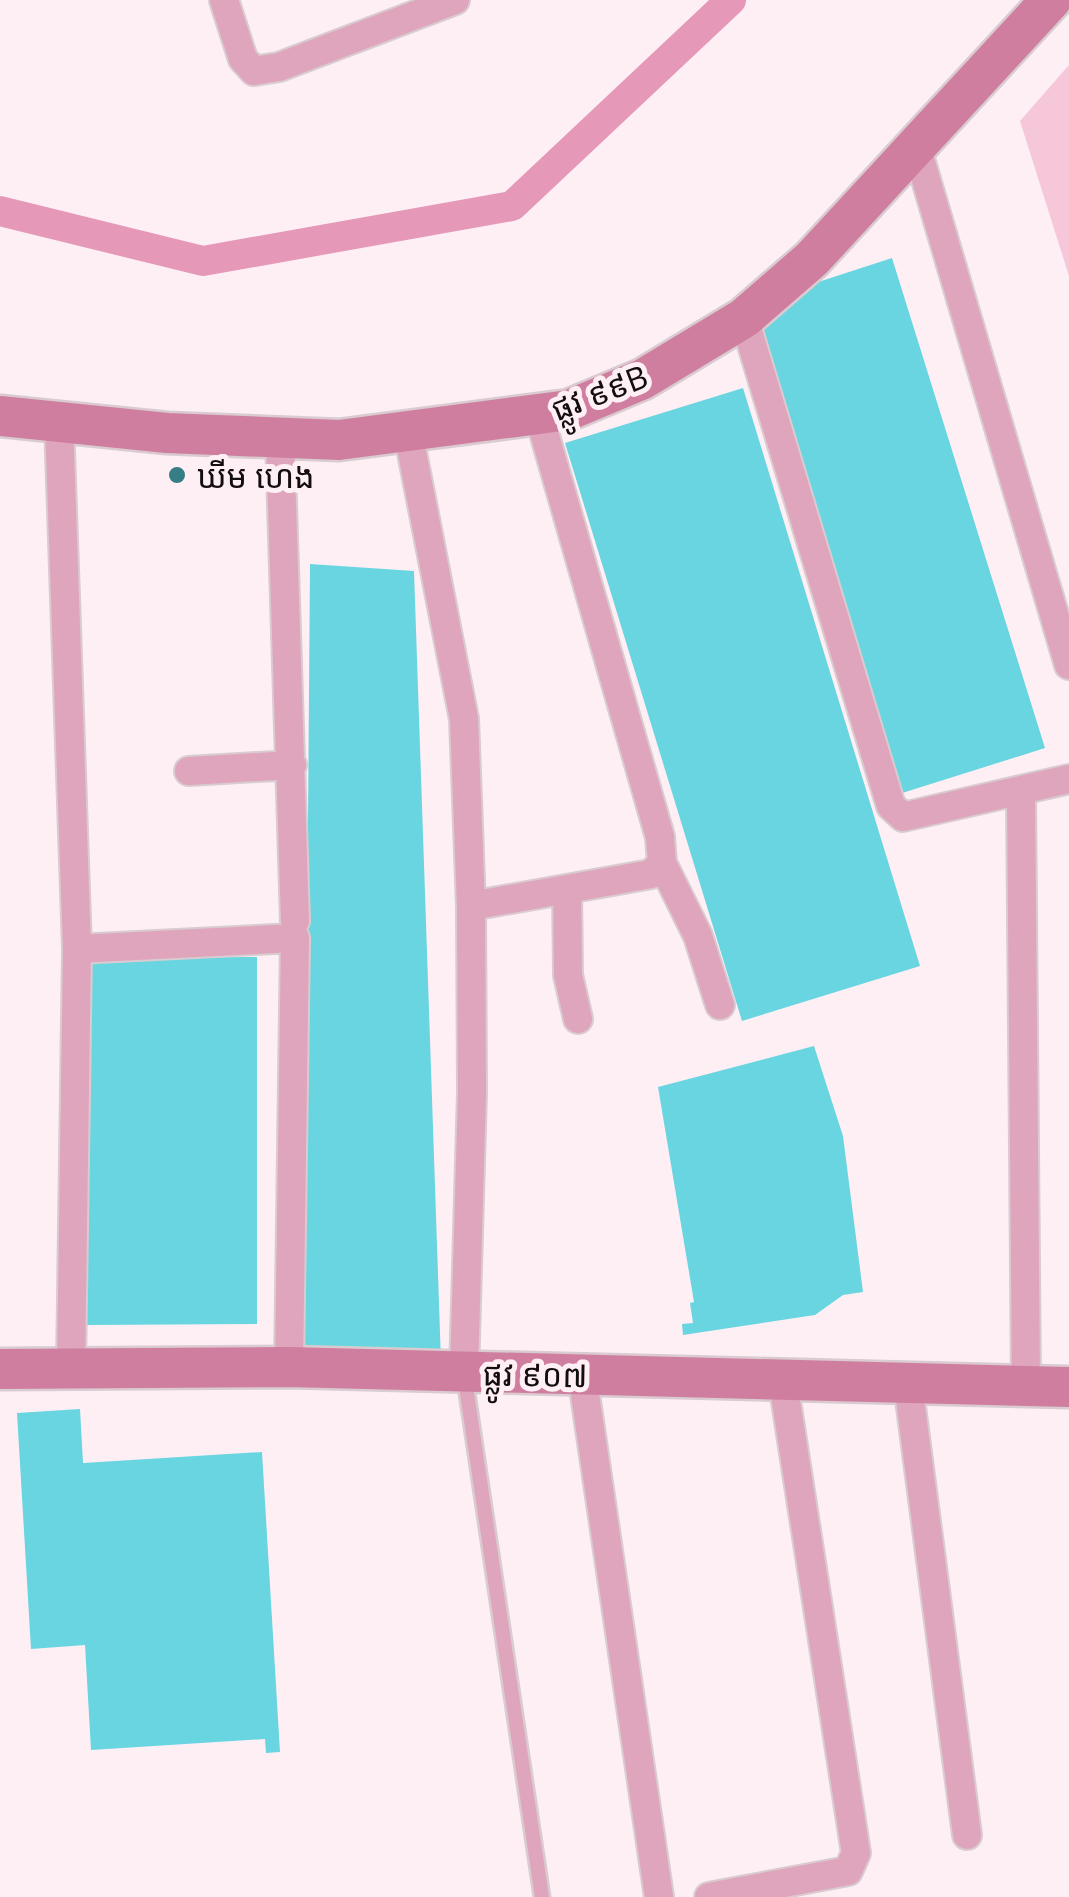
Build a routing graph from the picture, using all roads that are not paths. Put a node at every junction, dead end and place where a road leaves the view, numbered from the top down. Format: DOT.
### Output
graph roads {
  1 [pos="224,0"];
  2 [pos="455,0"];
  3 [pos="1051,0"];
  4 [pos="918,149"];
  5 [pos="744,318"];
  6 [pos="539,415"];
  7 [pos="0,416"];
  8 [pos="58,422"];
  9 [pos="408,432"];
  10 [pos="280,440"];
  11 [pos="1069,665"];
  12 [pos="292,765"];
  13 [pos="188,771"];
  14 [pos="1069,779"];
  15 [pos="1022,794"];
  16 [pos="662,863"];
  17 [pos="567,889"];
  18 [pos="472,906"];
  19 [pos="295,921"];
  20 [pos="77,949"];
  21 [pos="720,1006"];
  22 [pos="578,1019"];
  23 [pos="71,1367"];
  24 [pos="290,1368"];
  25 [pos="0,1369"];
  26 [pos="464,1373"];
  27 [pos="582,1374"];
  28 [pos="783,1382"];
  29 [pos="908,1384"];
  30 [pos="1026,1386"];
  31 [pos="1069,1386"];
  32 [pos="968,1834"];
  33 [pos="542,1897"];
  34 [pos="659,1897"];
  35 [pos="709,1897"];
  1 -- 2 [label="street"];
  3 -- 4 [label="street, ផ្លូវ ៩៩B"];
  4 -- 5 [label="street, ផ្លូវ ៩៩B"];
  4 -- 11 [label="street"];
  5 -- 6 [label="street, ផ្លូវ ៩៩B"];
  5 -- 15 [label="street"];
  6 -- 9 [label="street, ផ្លូវ ៩៩B"];
  6 -- 16 [label="street"];
  7 -- 8 [label="street, ផ្លូវ ៩៩B"];
  8 -- 10 [label="street, ផ្លូវ ៩៩B"];
  8 -- 20 [label="street"];
  9 -- 10 [label="street, ផ្លូវ ៩៩B"];
  9 -- 18 [label="street"];
  10 -- 12 [label="street"];
  12 -- 13 [label="street"];
  12 -- 19 [label="street"];
  14 -- 15 [label="street"];
  15 -- 30 [label="street"];
  16 -- 17 [label="street"];
  16 -- 21 [label="street"];
  17 -- 18 [label="street"];
  17 -- 22 [label="street"];
  18 -- 26 [label="street"];
  20 -- 23 [label="street"];
  20 -- 24 [label="street"];
  23 -- 24 [label="street, ផ្លូវ ៩០៧"];
  23 -- 25 [label="street, ផ្លូវ ៩០៧"];
  24 -- 26 [label="street, ផ្លូវ ៩០៧"];
  26 -- 27 [label="street, ផ្លូវ ៩០៧"];
  26 -- 33 [label="lane"];
  27 -- 28 [label="street, ផ្លូវ ៩០៧"];
  27 -- 34 [label="street"];
  28 -- 29 [label="street, ផ្លូវ ៩០៧"];
  28 -- 35 [label="street"];
  29 -- 30 [label="street, ផ្លូវ ៩០៧"];
  29 -- 32 [label="street"];
  30 -- 31 [label="street, ផ្លូវ ៩០៧"];
}
